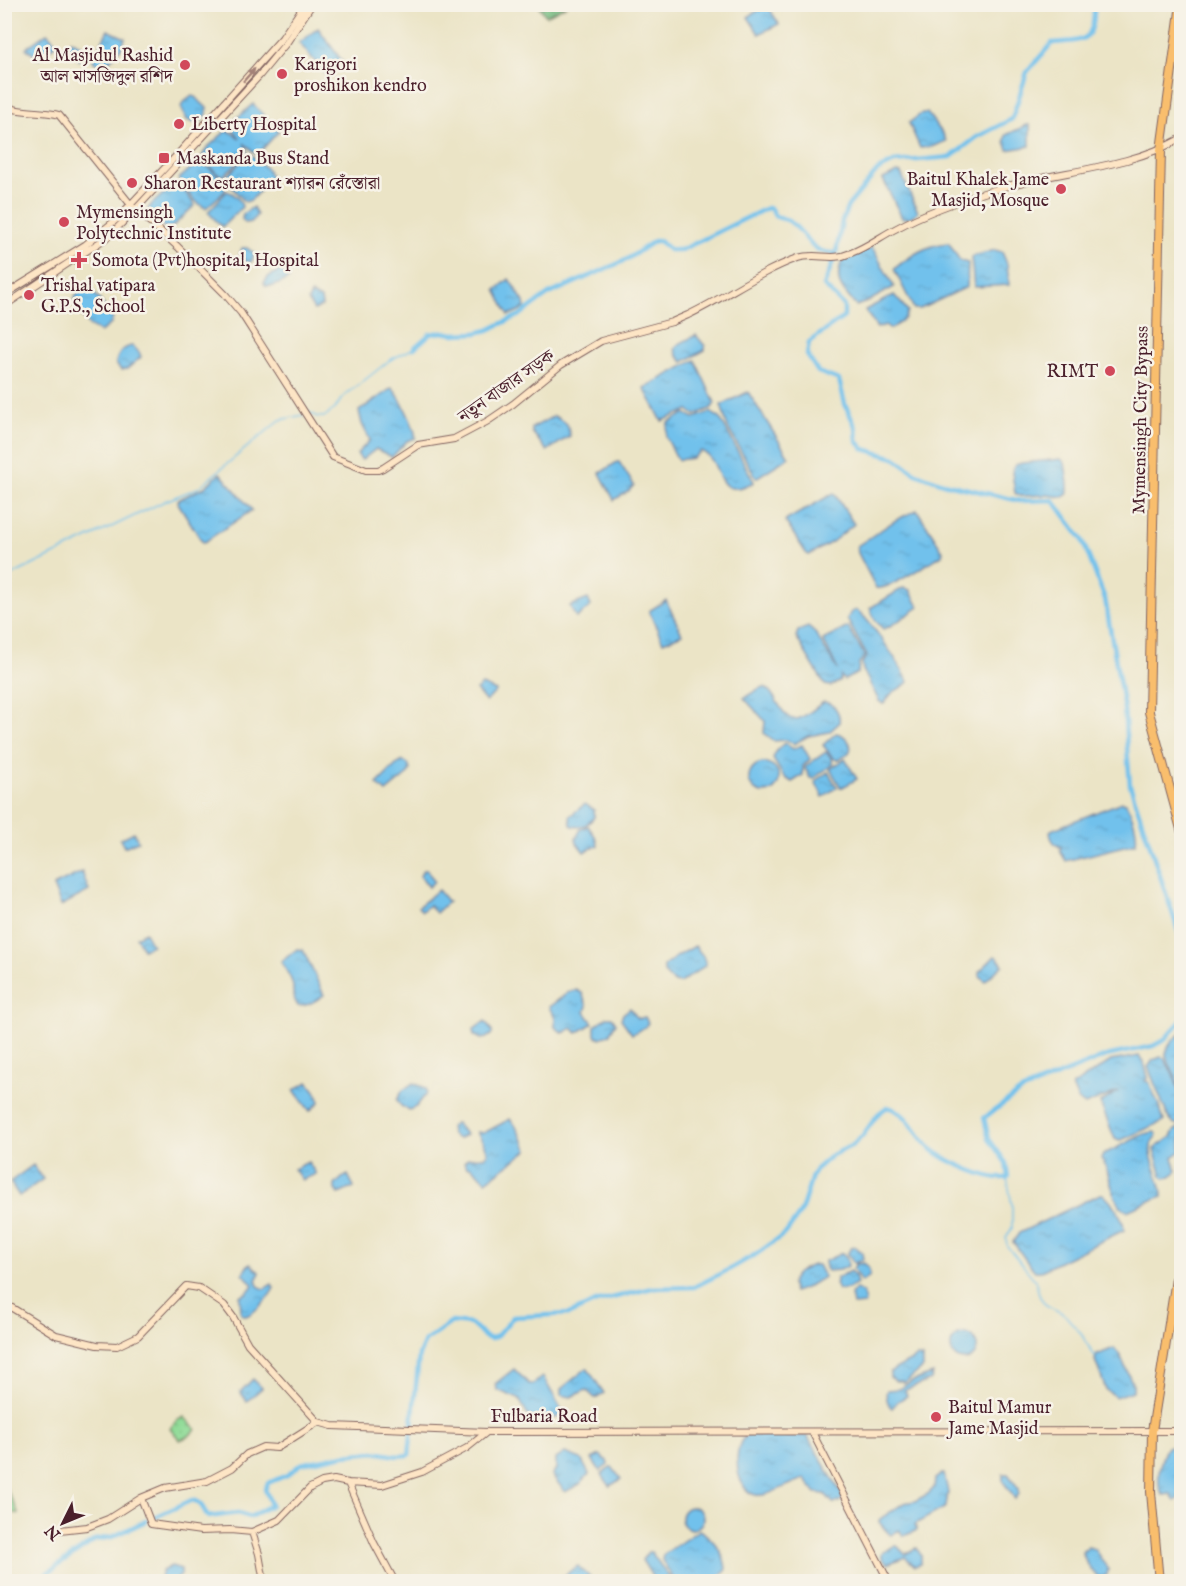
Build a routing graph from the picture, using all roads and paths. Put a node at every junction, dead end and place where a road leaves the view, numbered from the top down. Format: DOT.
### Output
graph roads {
  1 [pos="305,4"];
  2 [pos="312,4"];
  3 [pos="1181,4"];
  4 [pos="4,104"];
  5 [pos="1182,138"];
  6 [pos="1161,150"];
  7 [pos="132,208"];
  8 [pos="4,295"];
  9 [pos="4,306"];
  10 [pos="1182,833"];
  11 [pos="1182,1241"];
  12 [pos="4,1303"];
  13 [pos="318,1422"];
  14 [pos="1152,1431"];
  15 [pos="1182,1431"];
  16 [pos="487,1432"];
  17 [pos="812,1432"];
  18 [pos="348,1483"];
  19 [pos="141,1498"];
  20 [pos="60,1530"];
  21 [pos="252,1532"];
  22 [pos="264,1581"];
  23 [pos="395,1581"];
  24 [pos="889,1581"];
  25 [pos="1159,1581"];
  7 -- 1 [label="street, one-way"];
  2 -- 7 [label="street"];
  3 -- 6 [label="highway, Mymensingh City Bypass"];
  4 -- 7 [label="street, নতুন বাজার সড়ক"];
  5 -- 6 [label="street"];
  6 -- 7 [label="street, নতুন বাজার সড়ক"];
  6 -- 10 [label="highway, Mymensingh City Bypass"];
  7 -- 8 [label="street"];
  7 -- 9 [label="street"];
  11 -- 14 [label="highway"];
  12 -- 13 [label="street"];
  13 -- 16 [label="street, Fulbaria Road"];
  13 -- 19 [label="street"];
  14 -- 15 [label="street, Fulbaria Road"];
  14 -- 17 [label="street, Fulbaria Road"];
  14 -- 25 [label="highway"];
  16 -- 17 [label="street, Fulbaria Road"];
  16 -- 18 [label="street"];
  17 -- 24 [label="street"];
  18 -- 21 [label="street"];
  18 -- 23 [label="street"];
  19 -- 20 [label="street"];
  19 -- 21 [label="street"];
  21 -- 22 [label="street"];
}
